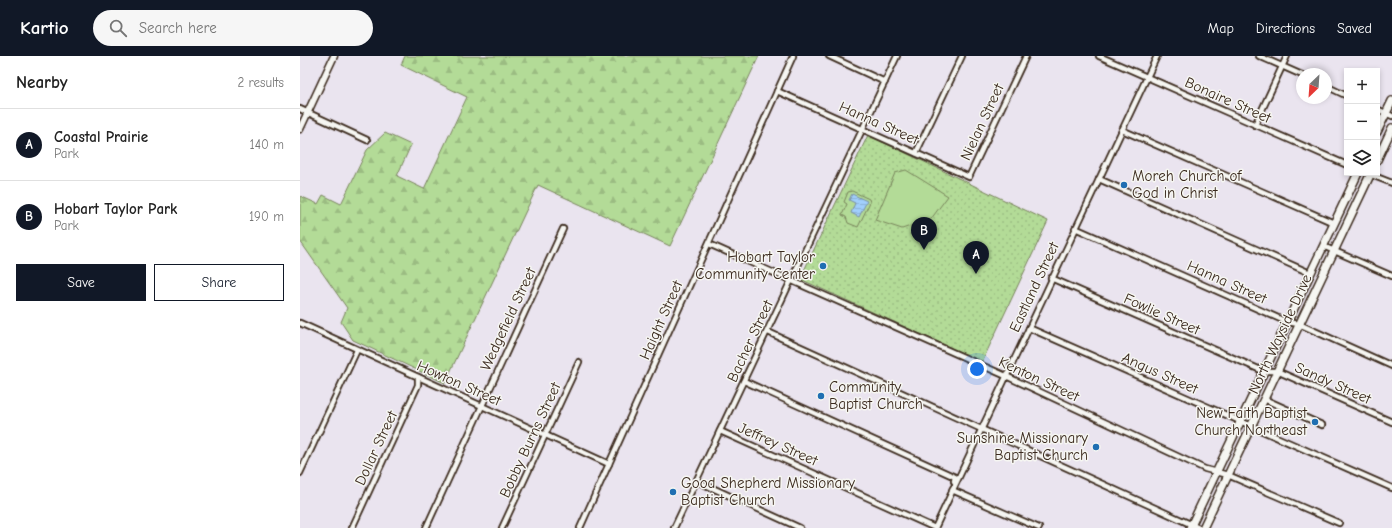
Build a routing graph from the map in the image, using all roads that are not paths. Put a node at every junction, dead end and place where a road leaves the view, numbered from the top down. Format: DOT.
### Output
graph roads {
  1 [pos="334,56"];
  2 [pos="793,56"];
  3 [pos="829,56"];
  4 [pos="897,56"];
  5 [pos="962,56"];
  6 [pos="1026,56"];
  7 [pos="1099,56"];
  8 [pos="1157,56"];
  9 [pos="1258,56"];
  10 [pos="1287,56"];
  11 [pos="1282,66"];
  12 [pos="1296,72"];
  13 [pos="1147,77"];
  14 [pos="885,82"];
  15 [pos="1332,89"];
  16 [pos="777,91"];
  17 [pos="1344,95"];
  18 [pos="1392,101"];
  19 [pos="300,109"];
  20 [pos="1380,110"];
  21 [pos="307,113"];
  22 [pos="1389,115"];
  23 [pos="1255,125"];
  24 [pos="1380,128"];
  25 [pos="1392,128"];
  26 [pos="300,129"];
  27 [pos="863,129"];
  28 [pos="1122,130"];
  29 [pos="366,140"];
  30 [pos="916,152"];
  31 [pos="1380,154"];
  32 [pos="1344,164"];
  33 [pos="1357,176"];
  34 [pos="1369,176"];
  35 [pos="1377,176"];
  36 [pos="969,177"];
  37 [pos="1099,178"];
  38 [pos="1392,183"];
  39 [pos="1334,223"];
  40 [pos="1075,228"];
  41 [pos="563,229"];
  42 [pos="709,244"];
  43 [pos="1323,246"];
  44 [pos="1334,251"];
  45 [pos="1310,273"];
  46 [pos="1392,276"];
  47 [pos="1051,278"];
  48 [pos="792,281"];
  49 [pos="1287,322"];
  50 [pos="300,324"];
  51 [pos="1299,324"];
  52 [pos="1028,328"];
  53 [pos="768,332"];
  54 [pos="357,350"];
  55 [pos="579,362"];
  56 [pos="1392,366"];
  57 [pos="1277,370"];
  58 [pos="1263,371"];
  59 [pos="1006,376"];
  60 [pos="418,377"];
  61 [pos="744,381"];
  62 [pos="1264,399"];
  63 [pos="482,406"];
  64 [pos="1241,421"];
  65 [pos="1392,422"];
  66 [pos="1322,425"];
  67 [pos="1251,426"];
  68 [pos="981,428"];
  69 [pos="720,431"];
  70 [pos="544,435"];
  71 [pos="609,464"];
  72 [pos="1216,472"];
  73 [pos="300,473"];
  74 [pos="1228,475"];
  75 [pos="697,481"];
  76 [pos="1392,488"];
  77 [pos="952,490"];
  78 [pos="1338,523"];
  79 [pos="1191,526"];
  80 [pos="352,528"];
  81 [pos="426,528"];
  82 [pos="502,528"];
  83 [pos="580,528"];
  84 [pos="674,528"];
  85 [pos="800,528"];
  86 [pos="935,528"];
  87 [pos="1039,528"];
  88 [pos="1199,528"];
  89 [pos="1203,528"];
  1 -- 21 [label="street"];
  2 -- 16 [label="street, Haight Street"];
  3 -- 14 [label="street"];
  4 -- 14 [label="street, Bacher Street"];
  5 -- 30 [label="street"];
  6 -- 36 [label="street, Nielan Street"];
  7 -- 13 [label="street, Bonaire Street"];
  8 -- 13 [label="street, Eastland Street"];
  9 -- 11 [label="street"];
  10 -- 11 [label="street"];
  11 -- 12 [label="street"];
  11 -- 23 [label="street"];
  13 -- 23 [label="street, Bonaire Street"];
  13 -- 28 [label="street, Eastland Street"];
  14 -- 27 [label="street, Bacher Street"];
  15 -- 17 [label="street"];
  16 -- 27 [label="street, Hanna Street"];
  16 -- 42 [label="street, Haight Street"];
  18 -- 22 [label="main road"];
  19 -- 21 [label="street"];
  20 -- 22 [label="street"];
  21 -- 26 [label="street"];
  21 -- 29 [label="street"];
  22 -- 24 [label="main road"];
  23 -- 32 [label="street, Bonaire Street"];
  25 -- 31 [label="main road"];
  27 -- 30 [label="street, Hanna Street"];
  27 -- 48 [label="street, Bacher Street"];
  28 -- 37 [label="street, Eastland Street"];
  28 -- 39 [label="street"];
  30 -- 36 [label="street, Hanna Street"];
  33 -- 39 [label="main road, North Wayside Drive"];
  34 -- 44 [label="main road, North Wayside Drive"];
  35 -- 38 [label="street"];
  37 -- 40 [label="street, Eastland Street"];
  37 -- 45 [label="street"];
  39 -- 43 [label="main road, North Wayside Drive"];
  40 -- 47 [label="street, Eastland Street"];
  40 -- 49 [label="street, Hanna Street"];
  41 -- 63 [label="street, Wedgefield Street"];
  42 -- 48 [label="street, Kenton Street"];
  42 -- 71 [label="street, Haight Street"];
  43 -- 44 [label="street"];
  43 -- 45 [label="main road, North Wayside Drive"];
  44 -- 46 [label="street"];
  44 -- 51 [label="main road, North Wayside Drive"];
  45 -- 49 [label="main road, North Wayside Drive"];
  47 -- 52 [label="street, Eastland Street"];
  47 -- 58 [label="street, Fowlie Street"];
  48 -- 53 [label="street, Bacher Street"];
  48 -- 59 [label="street, Kenton Street"];
  49 -- 51 [label="street, Hanna Street"];
  49 -- 58 [label="main road, North Wayside Drive"];
  50 -- 54 [label="street, Howton Street"];
  51 -- 56 [label="street, Hanna Street"];
  51 -- 57 [label="main road, North Wayside Drive"];
  52 -- 59 [label="street, Eastland Street"];
  52 -- 64 [label="street, Angus Street"];
  53 -- 61 [label="street, Bacher Street"];
  53 -- 68 [label="street"];
  54 -- 60 [label="street, Howton Street"];
  54 -- 73 [label="street"];
  55 -- 70 [label="street, Bobby Burns Street"];
  57 -- 58 [label="street, Sandy Street"];
  57 -- 62 [label="main road, North Wayside Drive"];
  57 -- 65 [label="street, Sandy Street"];
  58 -- 64 [label="main road, North Wayside Drive"];
  59 -- 68 [label="street, Eastland Street"];
  59 -- 72 [label="street, Kenton Street"];
  60 -- 63 [label="street, Howton Street"];
  60 -- 80 [label="street, Dollar Street"];
  61 -- 69 [label="street, Bacher Street"];
  61 -- 77 [label="street"];
  62 -- 66 [label="street"];
  62 -- 67 [label="main road, North Wayside Drive"];
  63 -- 70 [label="street, Howton Street"];
  63 -- 81 [label="street, Wedgefield Street"];
  64 -- 67 [label="street, Angus Street"];
  64 -- 72 [label="main road, North Wayside Drive"];
  67 -- 74 [label="main road, North Wayside Drive"];
  67 -- 76 [label="street, Angus Street"];
  68 -- 77 [label="street, Eastland Street"];
  68 -- 79 [label="street"];
  69 -- 75 [label="street, Bacher Street"];
  69 -- 86 [label="street, Jeffrey Street"];
  70 -- 71 [label="street, Howton Street"];
  70 -- 82 [label="street, Bobby Burns Street"];
  71 -- 83 [label="street, Haight Street"];
  72 -- 74 [label="street, Kenton Street"];
  72 -- 79 [label="main road, North Wayside Drive"];
  74 -- 78 [label="street, Kenton Street"];
  74 -- 89 [label="main road, North Wayside Drive"];
  75 -- 84 [label="street, Bacher Street"];
  75 -- 85 [label="street"];
  77 -- 86 [label="street, Eastland Street"];
  77 -- 87 [label="street"];
  79 -- 88 [label="street"];
}
